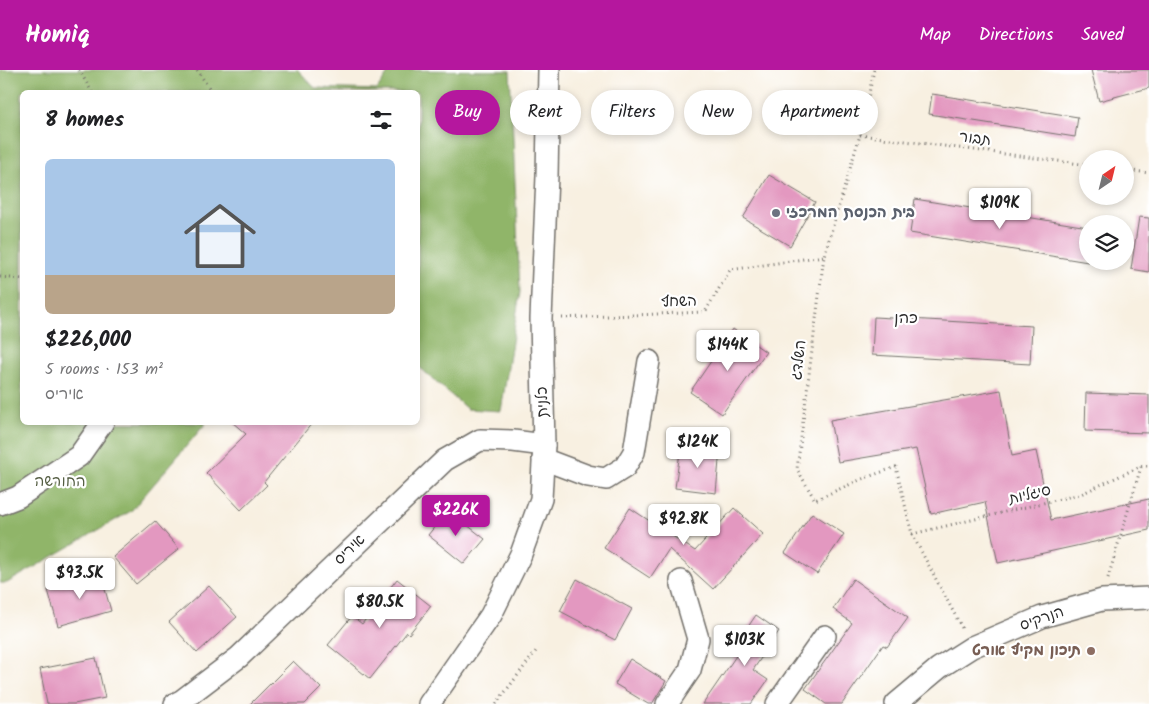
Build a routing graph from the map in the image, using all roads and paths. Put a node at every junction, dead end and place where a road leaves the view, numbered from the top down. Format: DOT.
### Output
graph roads {
  1 [pos="80,70"];
  2 [pos="197,70"];
  3 [pos="549,70"];
  4 [pos="874,70"];
  5 [pos="91,90"];
  6 [pos="211,90"];
  7 [pos="870,90"];
  8 [pos="860,135"];
  9 [pos="1079,164"];
  10 [pos="1134,171"];
  11 [pos="1149,173"];
  12 [pos="824,256"];
  13 [pos="0,277"];
  14 [pos="20,279"];
  15 [pos="541,319"];
  16 [pos="649,361"];
  17 [pos="101,425"];
  18 [pos="544,452"];
  19 [pos="1141,466"];
  20 [pos="1149,466"];
  21 [pos="0,504"];
  22 [pos="912,534"];
  23 [pos="681,581"];
  24 [pos="1149,598"];
  25 [pos="1102,600"];
  26 [pos="825,636"];
  27 [pos="972,647"];
  28 [pos="536,651"];
  29 [pos="174,704"];
  30 [pos="429,704"];
  31 [pos="496,704"];
  32 [pos="667,704"];
  33 [pos="777,704"];
  34 [pos="896,704"];
  1 -- 5 [label="path"];
  2 -- 6 [label="path"];
  3 -- 15 [label="street, כלנית"];
  4 -- 7 [label="path, השלדג"];
  8 -- 9 [label="path, תבור"];
  8 -- 12 [label="path, השלדג"];
  10 -- 11 [label="path"];
  12 -- 15 [label="path, השחף"];
  12 -- 22 [label="path, השלדג"];
  13 -- 14 [label="path"];
  15 -- 18 [label="street, כלנית"];
  16 -- 18 [label="street, איריס"];
  17 -- 21 [label="street"];
  18 -- 29 [label="street, איריס"];
  18 -- 30 [label="street, כלנית"];
  19 -- 20 [label="path, סיגליות"];
  19 -- 22 [label="path, סיגליות"];
  19 -- 25 [label="path"];
  22 -- 27 [label="path"];
  23 -- 32 [label="street"];
  24 -- 25 [label="street, הנרקיס"];
  25 -- 27 [label="street, הנרקיס"];
  26 -- 33 [label="street"];
  27 -- 34 [label="street, הנרקיס"];
  28 -- 31 [label="path"];
}
